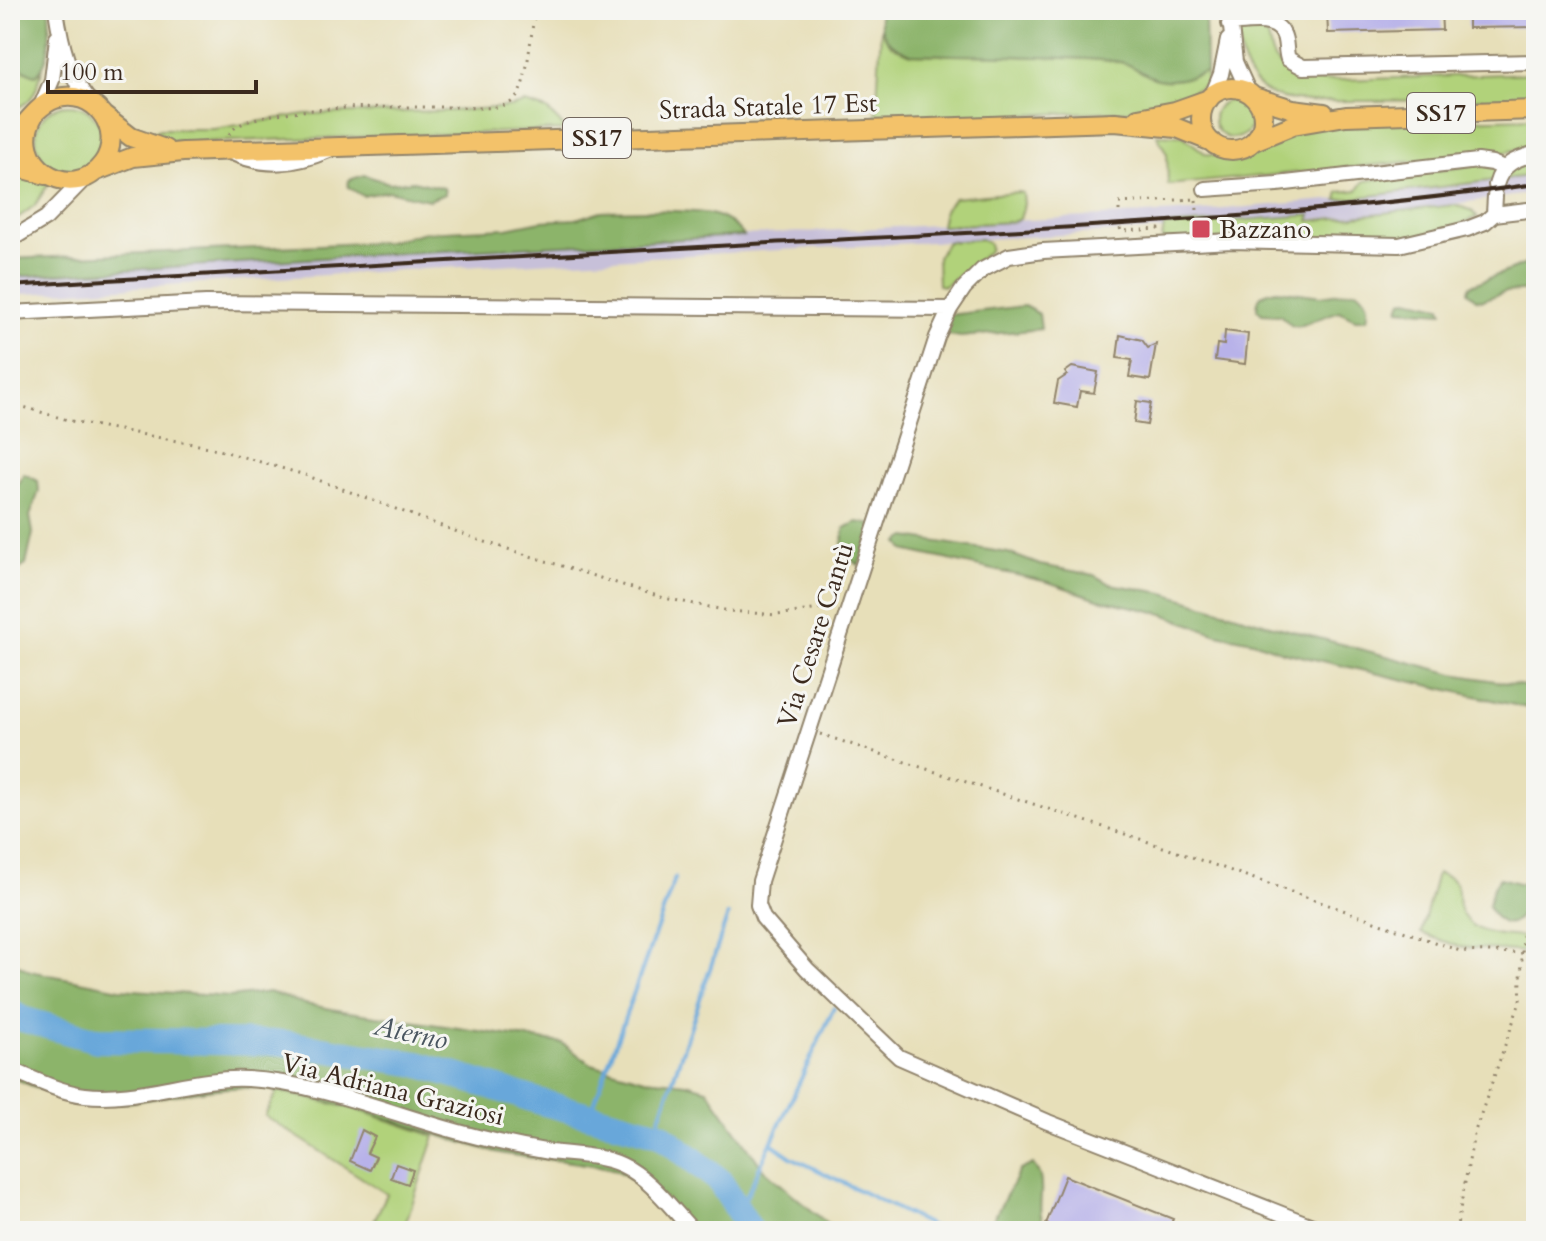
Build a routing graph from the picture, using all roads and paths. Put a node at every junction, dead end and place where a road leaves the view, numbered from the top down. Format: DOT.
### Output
graph roads {
  1 [pos="535,10"];
  2 [pos="56,12"];
  3 [pos="1229,17"];
  4 [pos="1536,62"];
  5 [pos="1251,95"];
  6 [pos="1211,97"];
  7 [pos="98,109"];
  8 [pos="1536,110"];
  9 [pos="36,112"];
  10 [pos="1346,116"];
  11 [pos="1115,122"];
  12 [pos="10,141"];
  13 [pos="1254,141"];
  14 [pos="1212,142"];
  15 [pos="226,150"];
  16 [pos="183,152"];
  17 [pos="1536,153"];
  18 [pos="10,165"];
  19 [pos="1504,168"];
  20 [pos="91,174"];
  21 [pos="52,177"];
  22 [pos="1201,194"];
  23 [pos="1536,209"];
  24 [pos="1119,211"];
  25 [pos="50,214"];
  26 [pos="1494,214"];
  27 [pos="10,240"];
  28 [pos="950,309"];
  29 [pos="10,313"];
  30 [pos="10,403"];
  31 [pos="849,608"];
  32 [pos="809,730"];
  33 [pos="1536,895"];
  34 [pos="1522,953"];
  35 [pos="10,1069"];
  36 [pos="693,1231"];
  37 [pos="1325,1231"];
  38 [pos="1456,1231"];
  1 -- 15 [label="path"];
  2 -- 7 [label="street"];
  2 -- 9 [label="street"];
  3 -- 4 [label="street"];
  3 -- 5 [label="street"];
  3 -- 6 [label="street"];
  5 -- 6 [label="main road, SS17"];
  5 -- 10 [label="main road, SS17"];
  5 -- 13 [label="main road"];
  6 -- 11 [label="main road, Strada Statale 17 Est / SS17"];
  6 -- 14 [label="main road"];
  7 -- 9 [label="main road"];
  7 -- 16 [label="main road, Strada Statale 17 Est / SS17"];
  7 -- 20 [label="main road"];
  8 -- 10 [label="main road, SS17"];
  9 -- 12 [label="main road"];
  9 -- 21 [label="main road"];
  10 -- 13 [label="main road, SS17"];
  11 -- 14 [label="main road, Strada Statale 17 Est / SS17"];
  11 -- 15 [label="main road, Strada Statale 17 Est / SS17"];
  13 -- 14 [label="main road, SS17"];
  15 -- 16 [label="main road, Strada Statale 17 Est / SS17"];
  16 -- 20 [label="main road, Strada Statale 17 Est / SS17"];
  17 -- 19 [label="street"];
  18 -- 21 [label="main road, SS17"];
  19 -- 22 [label="street"];
  19 -- 26 [label="street"];
  20 -- 21 [label="main road, SS17"];
  20 -- 25 [label="street"];
  21 -- 25 [label="street"];
  22 -- 24 [label="path"];
  23 -- 26 [label="street, Via Cesare Cantù"];
  25 -- 27 [label="street"];
  26 -- 28 [label="street, Via Cesare Cantù"];
  28 -- 29 [label="street"];
  28 -- 31 [label="street, Via Cesare Cantù"];
  30 -- 31 [label="path"];
  31 -- 32 [label="street, Via Cesare Cantù"];
  32 -- 34 [label="path"];
  32 -- 37 [label="street, Via Cesare Cantù"];
  33 -- 34 [label="path"];
  34 -- 38 [label="path"];
  35 -- 36 [label="street, Via Adriana Graziosi"];
}
